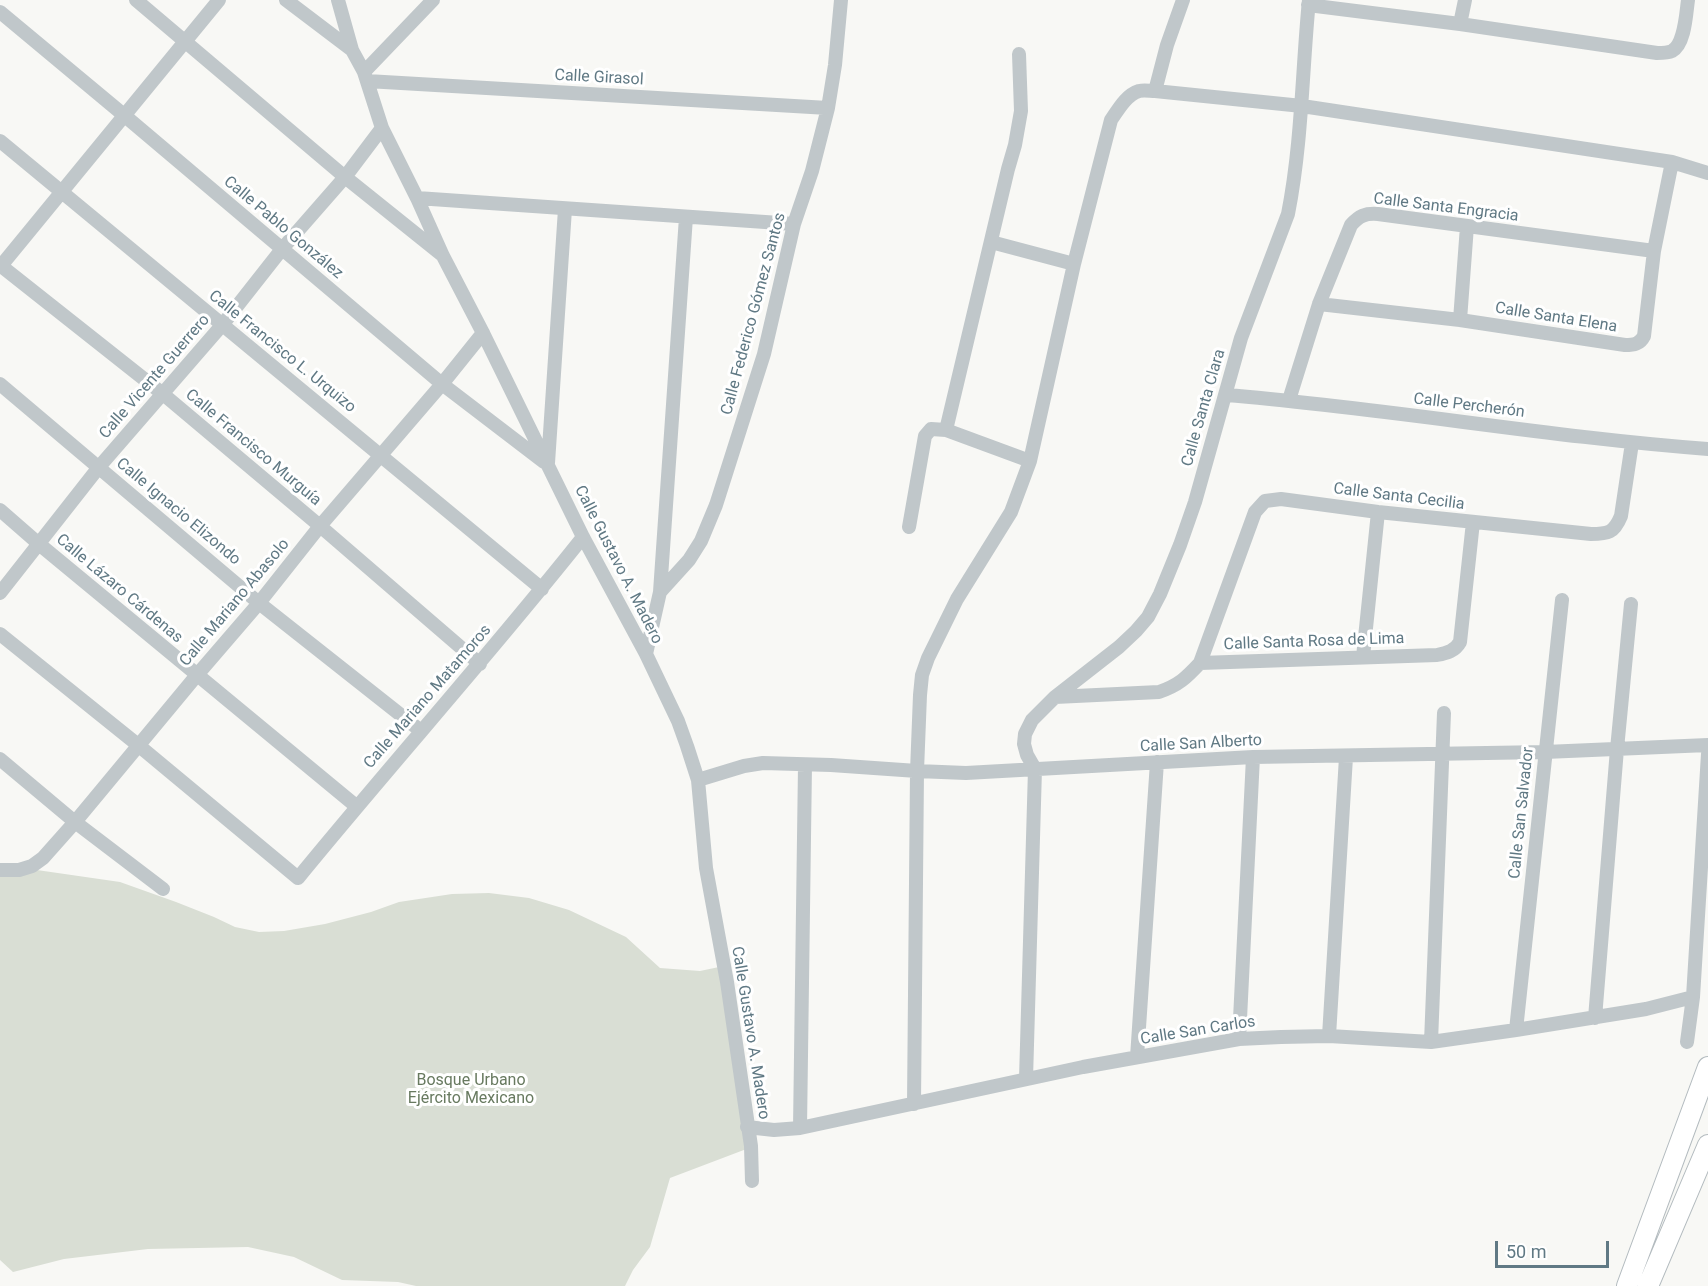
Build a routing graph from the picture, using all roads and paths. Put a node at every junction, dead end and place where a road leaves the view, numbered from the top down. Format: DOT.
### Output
graph roads {
  1 [pos="136,0"];
  2 [pos="219,0"];
  3 [pos="286,0"];
  4 [pos="338,0"];
  5 [pos="434,0"];
  6 [pos="841,0"];
  7 [pos="1183,0"];
  8 [pos="1465,0"];
  9 [pos="1688,0"];
  10 [pos="1309,3"];
  11 [pos="0,12"];
  12 [pos="1460,24"];
  13 [pos="184,42"];
  14 [pos="352,50"];
  15 [pos="1019,54"];
  16 [pos="366,77"];
  17 [pos="1155,91"];
  18 [pos="1302,106"];
  19 [pos="828,108"];
  20 [pos="125,116"];
  21 [pos="382,128"];
  22 [pos="0,141"];
  23 [pos="1672,162"];
  24 [pos="1708,173"];
  25 [pos="345,177"];
  26 [pos="61,192"];
  27 [pos="417,198"];
  28 [pos="565,209"];
  29 [pos="686,217"];
  30 [pos="794,224"];
  31 [pos="1467,226"];
  32 [pos="991,242"];
  33 [pos="282,249"];
  34 [pos="1654,251"];
  35 [pos="443,256"];
  36 [pos="1074,264"];
  37 [pos="0,266"];
  38 [pos="1319,304"];
  39 [pos="1460,320"];
  40 [pos="223,324"];
  41 [pos="483,333"];
  42 [pos="0,384"];
  43 [pos="442,384"];
  44 [pos="163,394"];
  45 [pos="1226,395"];
  46 [pos="1289,400"];
  47 [pos="946,430"];
  48 [pos="1632,443"];
  49 [pos="1708,448"];
  50 [pos="381,454"];
  51 [pos="1030,461"];
  52 [pos="548,465"];
  53 [pos="99,467"];
  54 [pos="0,510"];
  55 [pos="1378,512"];
  56 [pos="1473,522"];
  57 [pos="320,526"];
  58 [pos="909,527"];
  59 [pos="583,537"];
  60 [pos="39,544"];
  61 [pos="542,589"];
  62 [pos="660,592"];
  63 [pos="0,593"];
  64 [pos="1563,600"];
  65 [pos="259,603"];
  66 [pos="1631,604"];
  67 [pos="0,634"];
  68 [pos="646,654"];
  69 [pos="1363,657"];
  70 [pos="480,663"];
  71 [pos="1200,663"];
  72 [pos="196,675"];
  73 [pos="1055,697"];
  74 [pos="1444,713"];
  75 [pos="421,731"];
  76 [pos="138,745"];
  77 [pos="1708,745"];
  78 [pos="1617,749"];
  79 [pos="1545,752"];
  80 [pos="1442,754"];
  81 [pos="1708,754"];
  82 [pos="1346,757"];
  83 [pos="1253,758"];
  84 [pos="0,759"];
  85 [pos="1157,762"];
  86 [pos="805,765"];
  87 [pos="1035,769"];
  88 [pos="917,771"];
  89 [pos="698,780"];
  90 [pos="356,806"];
  91 [pos="75,822"];
  92 [pos="0,870"];
  93 [pos="1704,882"];
  94 [pos="164,888"];
  95 [pos="1693,996"];
  96 [pos="1595,1018"];
  97 [pos="1516,1030"];
  98 [pos="1329,1036"];
  99 [pos="1239,1039"];
  100 [pos="1431,1042"];
  101 [pos="1688,1042"];
  102 [pos="1137,1058"];
  103 [pos="1708,1067"];
  104 [pos="1026,1079"];
  105 [pos="914,1104"];
  106 [pos="747,1127"];
  107 [pos="800,1128"];
  108 [pos="1708,1145"];
  109 [pos="752,1181"];
  110 [pos="1627,1286"];
  111 [pos="1648,1286"];
  1 -- 13 [label="street"];
  2 -- 13 [label="street"];
  3 -- 14 [label="street"];
  4 -- 14 [label="street, Calle Gustavo A. Madero"];
  5 -- 16 [label="street"];
  6 -- 19 [label="street, Calle Federico Gómez Santos"];
  7 -- 17 [label="street"];
  8 -- 12 [label="street"];
  9 -- 12 [label="street"];
  10 -- 12 [label="street"];
  10 -- 18 [label="street, Calle Santa Clara"];
  11 -- 20 [label="street, Calle Pablo González"];
  13 -- 20 [label="street"];
  13 -- 25 [label="street"];
  14 -- 16 [label="street, Calle Gustavo A. Madero"];
  15 -- 32 [label="street"];
  16 -- 19 [label="street, Calle Girasol"];
  16 -- 21 [label="street, Calle Gustavo A. Madero"];
  17 -- 18 [label="street"];
  17 -- 36 [label="street"];
  18 -- 23 [label="street"];
  18 -- 45 [label="street, Calle Santa Clara"];
  19 -- 30 [label="street, Calle Federico Gómez Santos"];
  20 -- 26 [label="street"];
  20 -- 33 [label="street, Calle Pablo González"];
  21 -- 25 [label="street, Calle Vicente Guerrero"];
  21 -- 27 [label="street, Calle Gustavo A. Madero"];
  22 -- 26 [label="street, Calle Francisco L. Urquizo"];
  23 -- 24 [label="street"];
  23 -- 34 [label="street, Calle Santa Elena"];
  25 -- 33 [label="street, Calle Vicente Guerrero"];
  25 -- 35 [label="street"];
  26 -- 37 [label="street"];
  26 -- 40 [label="street, Calle Francisco L. Urquizo"];
  27 -- 28 [label="street"];
  27 -- 35 [label="street, Calle Gustavo A. Madero"];
  28 -- 29 [label="street"];
  28 -- 52 [label="street"];
  29 -- 30 [label="street"];
  29 -- 62 [label="street"];
  30 -- 62 [label="street, Calle Federico Gómez Santos"];
  31 -- 34 [label="street, Calle Santa Engracia"];
  31 -- 38 [label="street, Calle Santa Engracia"];
  31 -- 39 [label="street"];
  32 -- 36 [label="street"];
  32 -- 47 [label="street"];
  33 -- 40 [label="street, Calle Vicente Guerrero"];
  33 -- 43 [label="street, Calle Pablo González"];
  34 -- 39 [label="street, Calle Santa Elena"];
  35 -- 41 [label="street, Calle Gustavo A. Madero"];
  36 -- 51 [label="street"];
  37 -- 44 [label="street, Calle Francisco Murguía"];
  38 -- 39 [label="street, Calle Santa Elena"];
  38 -- 46 [label="street, Calle Santa Engracia"];
  40 -- 44 [label="street, Calle Vicente Guerrero"];
  40 -- 50 [label="street, Calle Francisco L. Urquizo"];
  41 -- 43 [label="street, Calle Mariano Abasolo"];
  41 -- 52 [label="street, Calle Gustavo A. Madero"];
  42 -- 53 [label="street, Calle Ignacio Elizondo"];
  43 -- 50 [label="street, Calle Mariano Abasolo"];
  43 -- 52 [label="street, Calle Pablo González"];
  44 -- 53 [label="street, Calle Vicente Guerrero"];
  44 -- 57 [label="street, Calle Francisco Murguía"];
  45 -- 46 [label="street, Calle Percherón"];
  45 -- 73 [label="street, Calle Santa Clara"];
  46 -- 48 [label="street, Calle Percherón"];
  47 -- 51 [label="street"];
  47 -- 58 [label="street"];
  48 -- 49 [label="street, Calle Percherón"];
  48 -- 56 [label="street, Calle Santa Cecilia"];
  50 -- 57 [label="street, Calle Mariano Abasolo"];
  50 -- 61 [label="street, Calle Francisco L. Urquizo"];
  51 -- 88 [label="street"];
  52 -- 59 [label="street, Calle Gustavo A. Madero"];
  53 -- 60 [label="street, Calle Vicente Guerrero"];
  53 -- 65 [label="street, Calle Ignacio Elizondo"];
  54 -- 60 [label="street, Calle Lázaro Cárdenas"];
  55 -- 56 [label="street, Calle Santa Cecilia"];
  55 -- 69 [label="street"];
  55 -- 71 [label="street, Calle Santa Cecilia"];
  56 -- 69 [label="street, Calle Santa Rosa de Lima"];
  57 -- 65 [label="street, Calle Mariano Abasolo"];
  57 -- 70 [label="street, Calle Francisco Murguía"];
  59 -- 61 [label="street, Calle Mariano Matamoros"];
  59 -- 68 [label="street, Calle Gustavo A. Madero"];
  60 -- 63 [label="street, Calle Vicente Guerrero"];
  60 -- 72 [label="street, Calle Lázaro Cárdenas"];
  61 -- 70 [label="street, Calle Mariano Matamoros"];
  62 -- 68 [label="street, Calle Federico Gómez Santos"];
  64 -- 79 [label="street, Calle San Salvador"];
  65 -- 72 [label="street, Calle Mariano Abasolo"];
  65 -- 75 [label="street, Calle Ignacio Elizondo"];
  66 -- 78 [label="street"];
  67 -- 76 [label="street"];
  68 -- 89 [label="street, Calle Gustavo A. Madero"];
  69 -- 71 [label="street, Calle Santa Rosa de Lima"];
  70 -- 75 [label="street, Calle Mariano Matamoros"];
  71 -- 73 [label="street"];
  72 -- 76 [label="street, Calle Mariano Abasolo"];
  72 -- 90 [label="street, Calle Lázaro Cárdenas"];
  73 -- 87 [label="street, Calle Santa Clara"];
  74 -- 80 [label="street"];
  75 -- 90 [label="street, Calle Mariano Matamoros"];
  76 -- 90 [label="street, Calle Mariano Matamoros"];
  76 -- 91 [label="street, Calle Mariano Abasolo"];
  77 -- 78 [label="street, Calle San Alberto"];
  78 -- 79 [label="street, Calle San Alberto"];
  78 -- 96 [label="street"];
  79 -- 80 [label="street, Calle San Alberto"];
  79 -- 97 [label="street, Calle San Salvador"];
  80 -- 82 [label="street, Calle San Alberto"];
  80 -- 100 [label="street"];
  81 -- 93 [label="street"];
  82 -- 83 [label="street, Calle San Alberto"];
  82 -- 98 [label="street"];
  83 -- 85 [label="street, Calle San Alberto"];
  83 -- 99 [label="street"];
  84 -- 91 [label="street"];
  85 -- 87 [label="street, Calle San Alberto"];
  85 -- 102 [label="street"];
  86 -- 88 [label="street, Calle San Alberto"];
  86 -- 89 [label="street, Calle San Alberto"];
  86 -- 107 [label="street"];
  87 -- 88 [label="street, Calle San Alberto"];
  87 -- 104 [label="street"];
  88 -- 105 [label="street"];
  89 -- 106 [label="street, Calle Gustavo A. Madero"];
  91 -- 92 [label="street, Calle Mariano Abasolo"];
  91 -- 94 [label="street"];
  93 -- 95 [label="street"];
  95 -- 96 [label="street, Calle San Carlos"];
  95 -- 101 [label="street"];
  96 -- 97 [label="street, Calle San Carlos"];
  97 -- 100 [label="street, Calle San Carlos"];
  98 -- 99 [label="street, Calle San Carlos"];
  98 -- 100 [label="street, Calle San Carlos"];
  99 -- 102 [label="street, Calle San Carlos"];
  102 -- 104 [label="street, Calle San Carlos"];
  103 -- 110 [label="main road"];
  104 -- 105 [label="street, Calle San Carlos"];
  105 -- 107 [label="street, Calle San Carlos"];
  106 -- 107 [label="street, Calle San Carlos"];
  106 -- 109 [label="street, Calle Gustavo A. Madero"];
  108 -- 111 [label="main road"];
}
